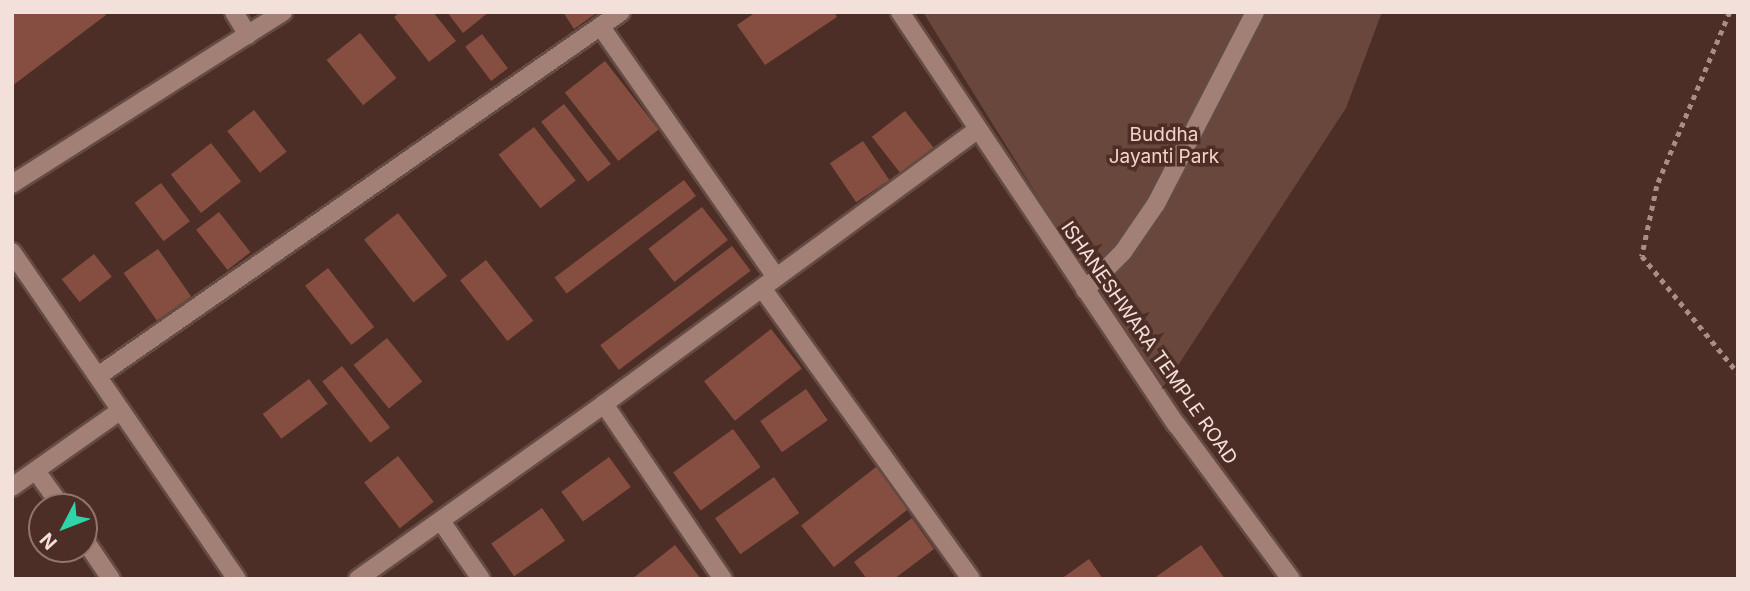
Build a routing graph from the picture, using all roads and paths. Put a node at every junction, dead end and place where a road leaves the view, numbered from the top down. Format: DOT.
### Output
graph roads {
  1 [pos="234,12"];
  2 [pos="284,12"];
  3 [pos="621,12"];
  4 [pos="900,12"];
  5 [pos="1255,12"];
  6 [pos="1730,12"];
  7 [pos="601,27"];
  8 [pos="248,35"];
  9 [pos="978,129"];
  10 [pos="12,184"];
  11 [pos="12,252"];
  12 [pos="769,282"];
  13 [pos="1085,290"];
  14 [pos="1738,373"];
  15 [pos="97,376"];
  16 [pos="604,404"];
  17 [pos="121,410"];
  18 [pos="36,471"];
  19 [pos="12,487"];
  20 [pos="52,493"];
  21 [pos="441,522"];
  22 [pos="98,560"];
  23 [pos="111,579"];
  24 [pos="237,579"];
  25 [pos="358,579"];
  26 [pos="481,579"];
  27 [pos="723,579"];
  28 [pos="971,579"];
  29 [pos="1291,579"];
  1 -- 8 [label="street"];
  2 -- 8 [label="street"];
  3 -- 7 [label="street"];
  4 -- 9 [label="street, ISHANESHWARA TEMPLE ROAD"];
  5 -- 13 [label="street"];
  6 -- 14 [label="path"];
  7 -- 12 [label="street"];
  7 -- 15 [label="street"];
  8 -- 10 [label="street"];
  9 -- 12 [label="street"];
  9 -- 13 [label="street, ISHANESHWARA TEMPLE ROAD"];
  11 -- 15 [label="street"];
  12 -- 16 [label="street"];
  12 -- 28 [label="street"];
  13 -- 29 [label="street, ISHANESHWARA TEMPLE ROAD"];
  15 -- 17 [label="street"];
  16 -- 21 [label="street"];
  16 -- 27 [label="street"];
  17 -- 18 [label="street"];
  17 -- 24 [label="street"];
  18 -- 19 [label="street"];
  18 -- 20 [label="street"];
  21 -- 25 [label="street"];
  21 -- 26 [label="street"];
  22 -- 23 [label="street"];
}
